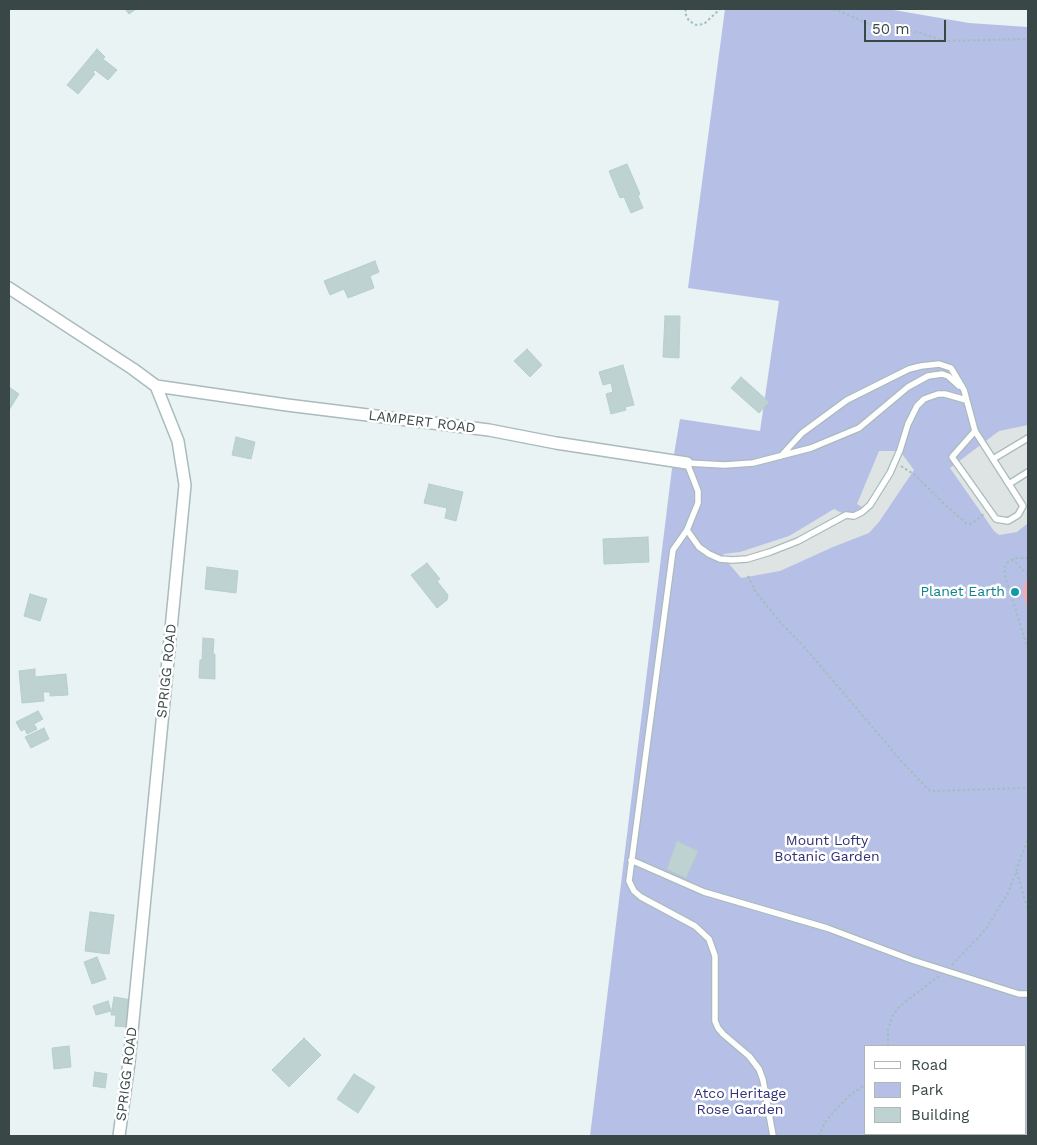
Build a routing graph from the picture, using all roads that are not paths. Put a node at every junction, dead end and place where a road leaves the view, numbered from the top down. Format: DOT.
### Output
graph roads {
  1 [pos="9,288"];
  2 [pos="156,386"];
  3 [pos="964,390"];
  4 [pos="966,400"];
  5 [pos="975,431"];
  6 [pos="1028,438"];
  7 [pos="781,456"];
  8 [pos="993,459"];
  9 [pos="687,463"];
  10 [pos="1028,472"];
  11 [pos="1009,484"];
  12 [pos="1018,499"];
  13 [pos="1028,504"];
  14 [pos="687,530"];
  15 [pos="631,860"];
  16 [pos="1028,994"];
  17 [pos="119,1136"];
  18 [pos="773,1136"];
  1 -- 2 [label="street"];
  2 -- 9 [label="street, LAMPERT ROAD"];
  2 -- 17 [label="street, SPRIGG ROAD"];
  3 -- 4 [label="lane"];
  3 -- 7 [label="lane"];
  3 -- 7 [label="lane"];
  4 -- 5 [label="lane"];
  4 -- 14 [label="lane"];
  5 -- 8 [label="lane"];
  5 -- 12 [label="lane"];
  6 -- 8 [label="lane"];
  7 -- 9 [label="lane"];
  8 -- 11 [label="lane"];
  9 -- 14 [label="lane"];
  10 -- 11 [label="lane"];
  11 -- 12 [label="lane"];
  12 -- 13 [label="lane"];
  14 -- 15 [label="lane"];
  15 -- 16 [label="lane"];
  15 -- 18 [label="lane"];
}
